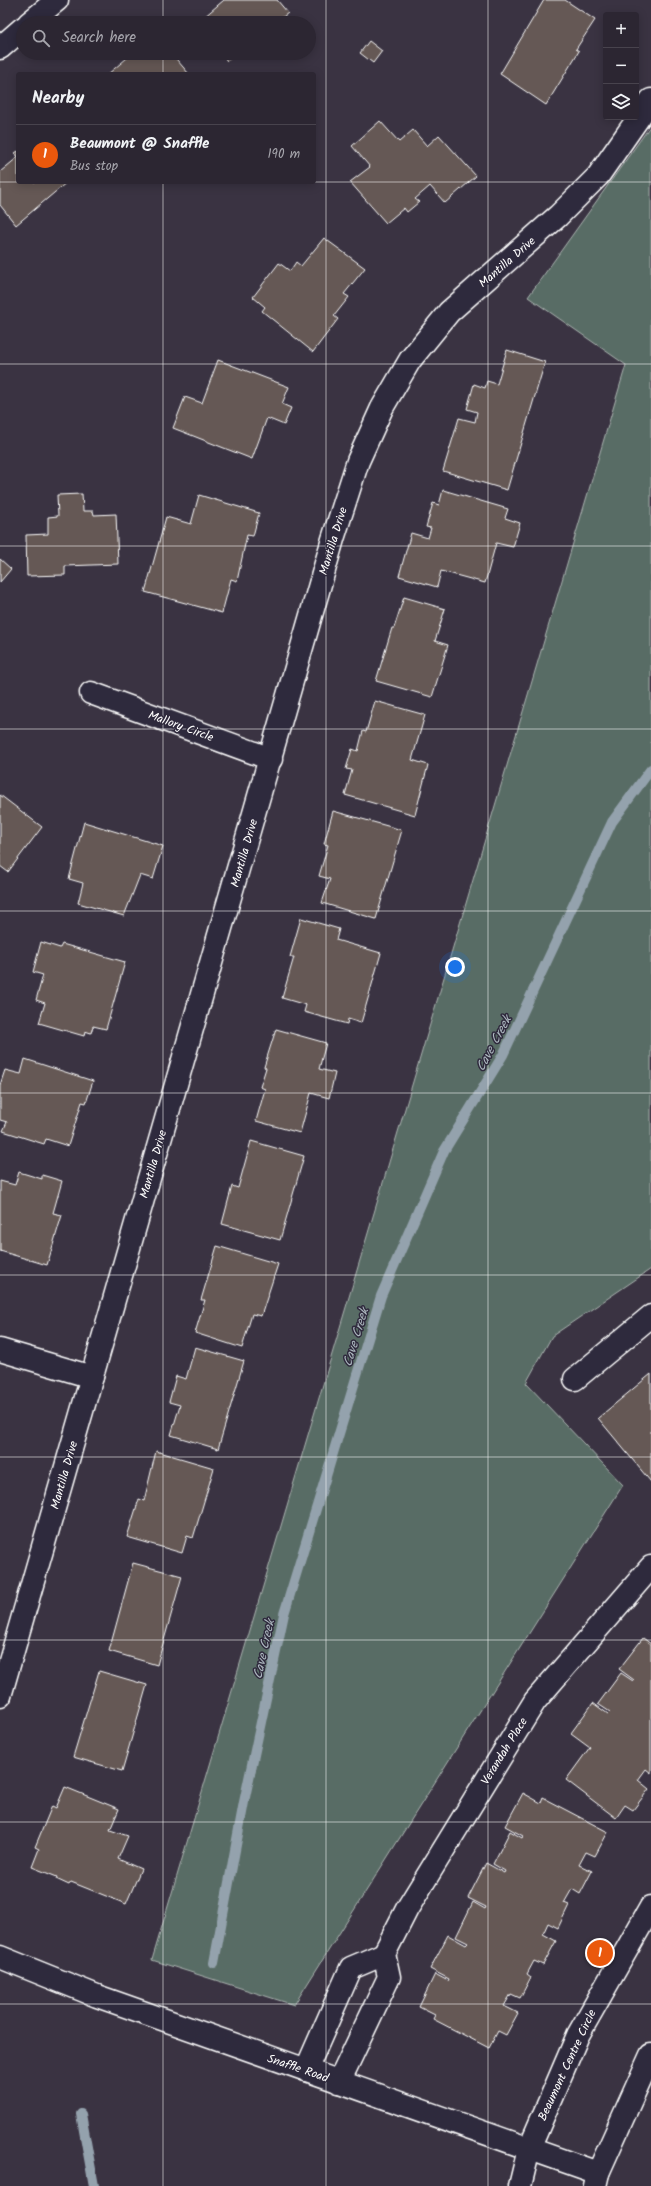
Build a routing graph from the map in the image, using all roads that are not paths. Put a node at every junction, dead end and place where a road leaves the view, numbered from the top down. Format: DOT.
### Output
graph roads {
  1 [pos="57,0"];
  2 [pos="38,16"];
  3 [pos="16,34"];
  4 [pos="0,48"];
  5 [pos="651,100"];
  6 [pos="91,693"];
  7 [pos="271,759"];
  8 [pos="651,1316"];
  9 [pos="0,1350"];
  10 [pos="92,1377"];
  11 [pos="575,1379"];
  12 [pos="651,1567"];
  13 [pos="0,1696"];
  14 [pos="651,1907"];
  15 [pos="384,1954"];
  16 [pos="0,1957"];
  17 [pos="651,2055"];
  18 [pos="306,2070"];
  19 [pos="338,2082"];
  20 [pos="529,2149"];
  21 [pos="597,2179"];
  22 [pos="520,2186"];
  1 -- 2 [label="street"];
  3 -- 4 [label="street"];
  5 -- 7 [label="street, Mantilla Drive"];
  6 -- 7 [label="street, Mallory Circle"];
  7 -- 10 [label="street, Mantilla Drive"];
  8 -- 11 [label="street"];
  9 -- 10 [label="street"];
  10 -- 13 [label="street, Mantilla Drive"];
  12 -- 15 [label="street, Verandah Place"];
  14 -- 20 [label="street, Beaumont Centre Circle"];
  15 -- 18 [label="street"];
  15 -- 19 [label="street"];
  16 -- 18 [label="street, Snaffle Road"];
  17 -- 21 [label="street"];
  18 -- 19 [label="street, Snaffle Road"];
  19 -- 20 [label="street, Snaffle Road"];
  20 -- 21 [label="street, Snaffle Road"];
  20 -- 22 [label="street, Beaumont Centre Circle"];
}
